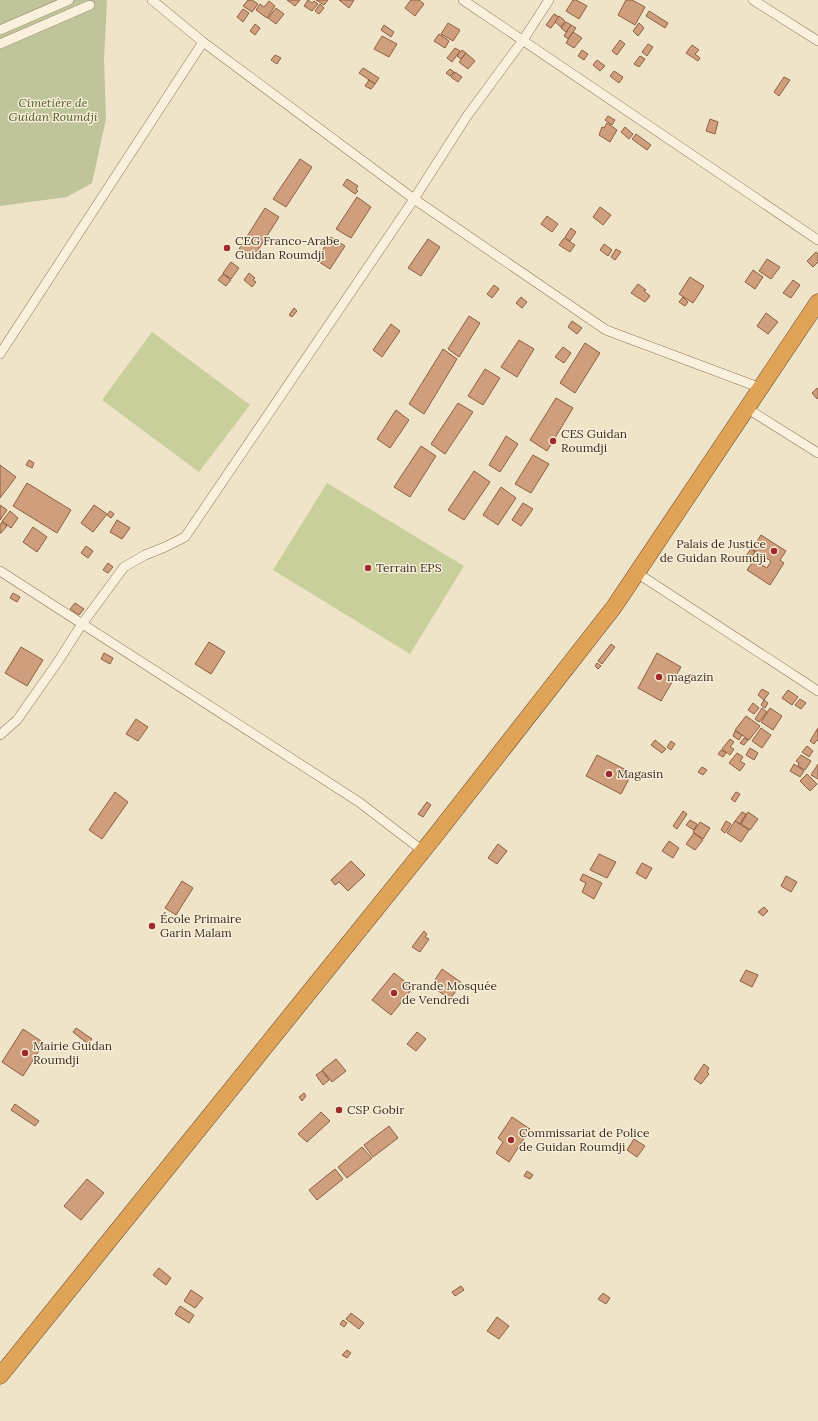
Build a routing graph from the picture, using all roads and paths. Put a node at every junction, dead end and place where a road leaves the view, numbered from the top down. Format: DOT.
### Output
graph roads {
  1 [pos="69,0"];
  2 [pos="152,0"];
  3 [pos="463,0"];
  4 [pos="549,0"];
  5 [pos="753,0"];
  6 [pos="90,5"];
  7 [pos="0,30"];
  8 [pos="523,40"];
  9 [pos="818,41"];
  10 [pos="203,42"];
  11 [pos="0,44"];
  12 [pos="414,199"];
  13 [pos="818,240"];
  14 [pos="818,302"];
  15 [pos="0,354"];
  16 [pos="762,388"];
  17 [pos="748,409"];
  18 [pos="818,453"];
  19 [pos="0,571"];
  20 [pos="637,573"];
  21 [pos="82,624"];
  22 [pos="818,691"];
  23 [pos="0,735"];
  24 [pos="423,851"];
  25 [pos="0,1376"];
  1 -- 7 [label="street"];
  2 -- 10 [label="street"];
  3 -- 8 [label="street"];
  4 -- 8 [label="street"];
  5 -- 9 [label="street"];
  6 -- 11 [label="street"];
  8 -- 12 [label="street"];
  8 -- 13 [label="street"];
  10 -- 12 [label="street"];
  10 -- 15 [label="street"];
  12 -- 16 [label="street"];
  12 -- 21 [label="street"];
  14 -- 16 [label="highway"];
  16 -- 17 [label="highway"];
  17 -- 18 [label="street"];
  17 -- 20 [label="highway"];
  19 -- 21 [label="street"];
  20 -- 22 [label="street"];
  20 -- 24 [label="highway"];
  21 -- 23 [label="street"];
  21 -- 24 [label="street"];
  24 -- 25 [label="highway"];
}
